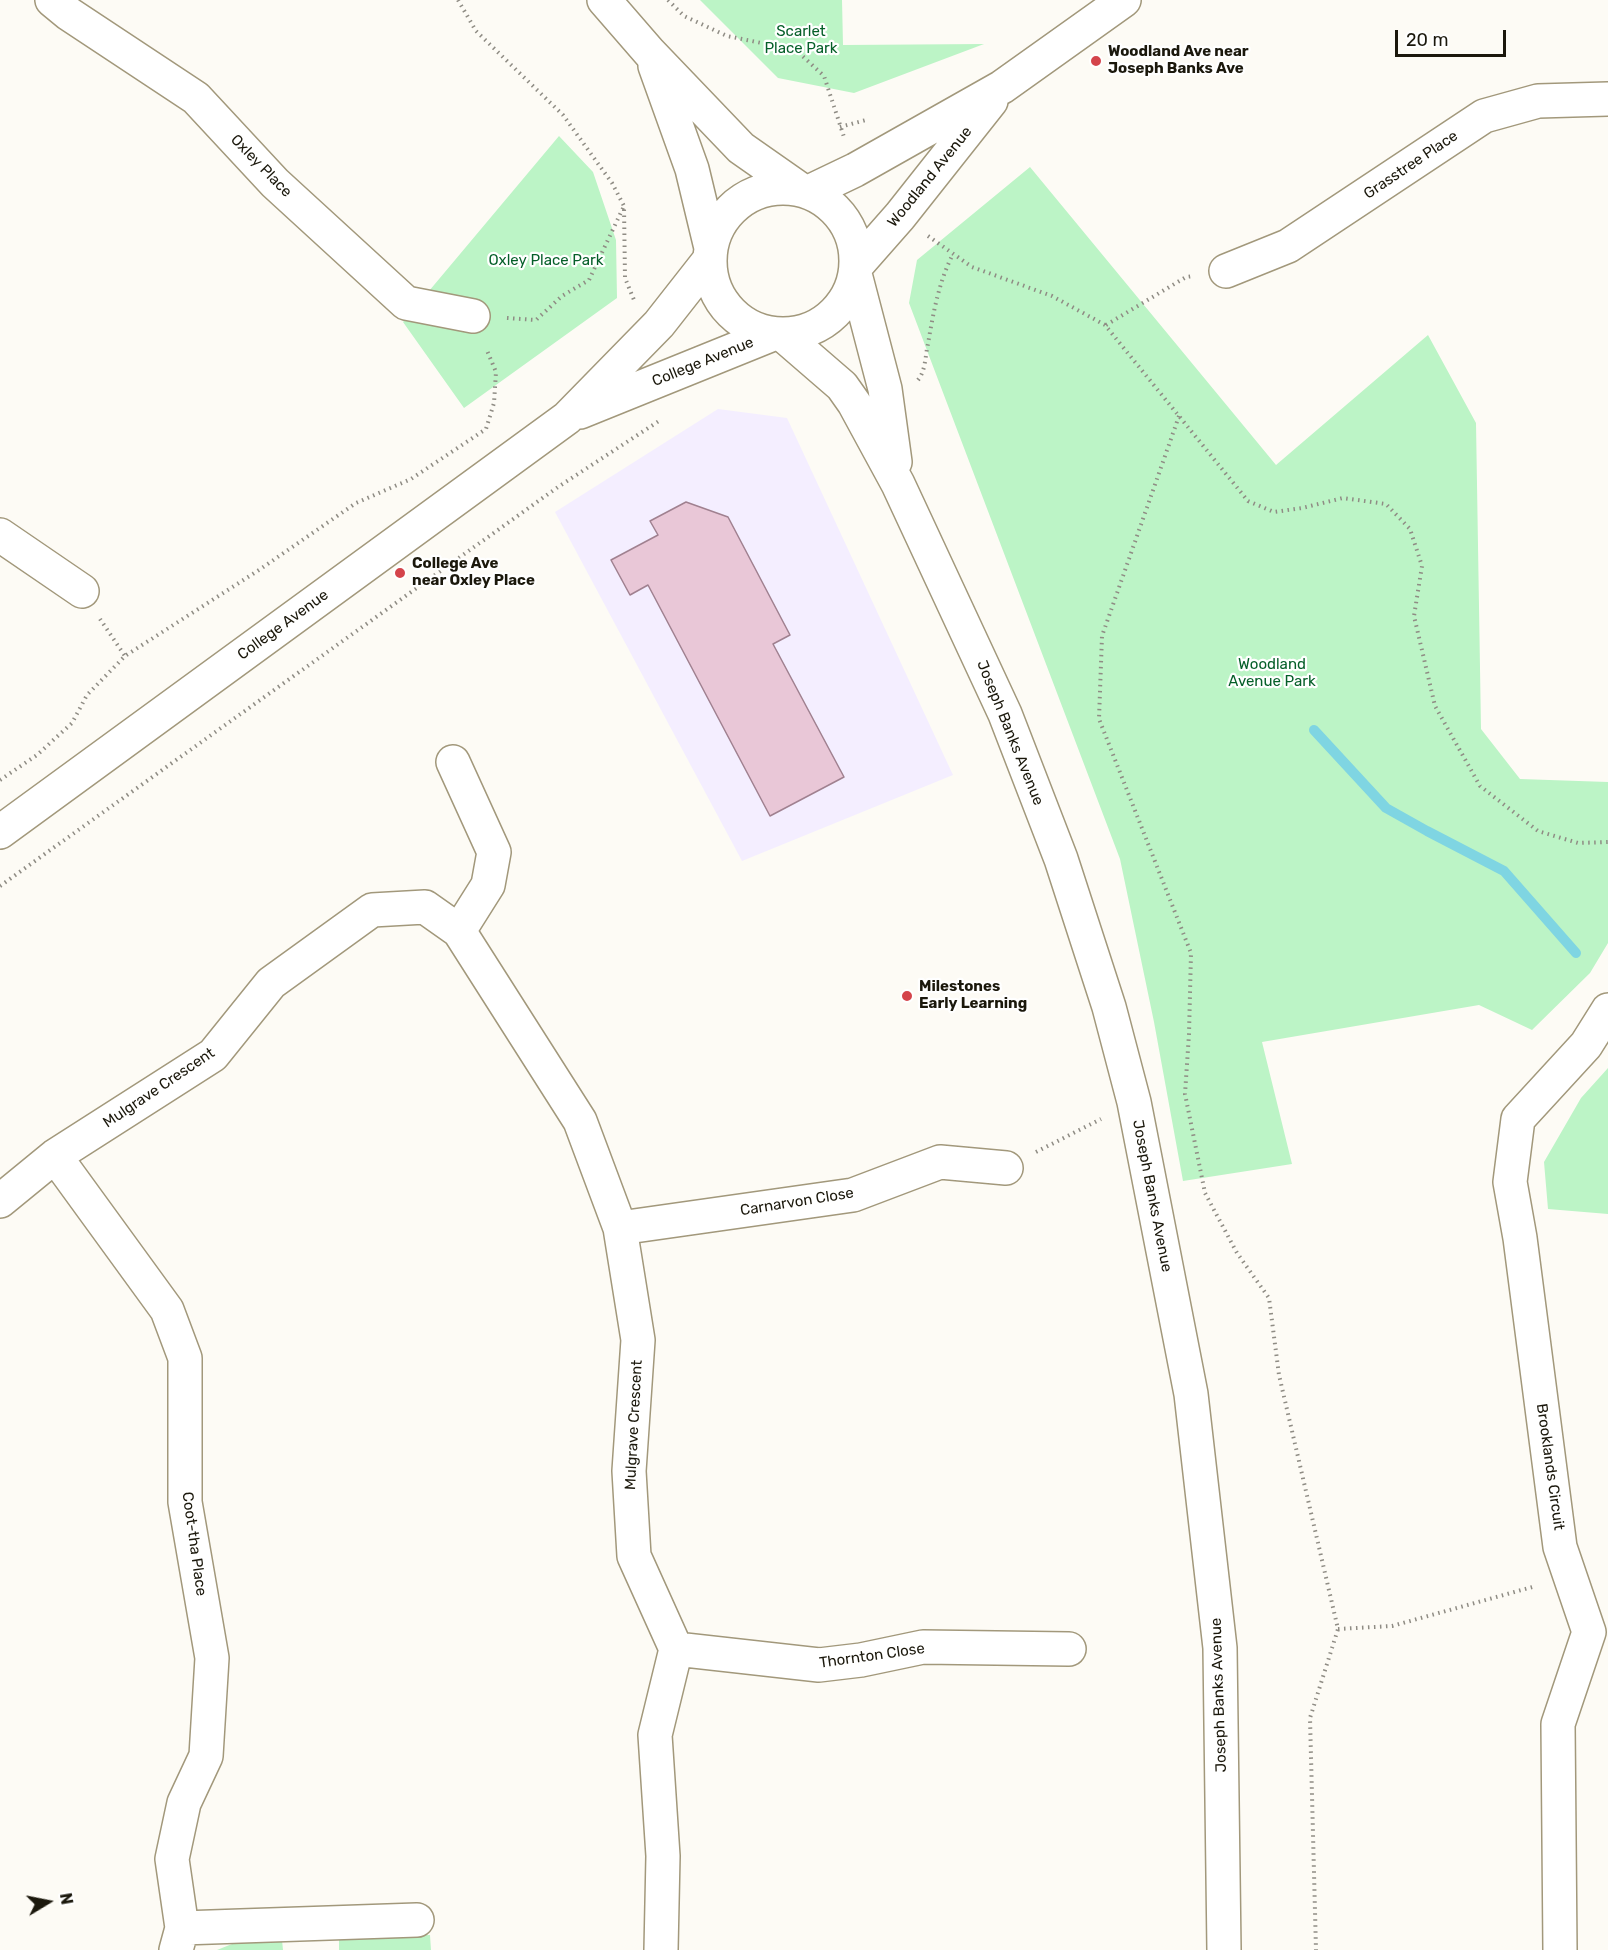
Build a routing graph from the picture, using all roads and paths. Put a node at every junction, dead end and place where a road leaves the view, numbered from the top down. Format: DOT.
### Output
graph roads {
  1 [pos="52,0"];
  2 [pos="458,0"];
  3 [pos="604,0"];
  4 [pos="668,0"];
  5 [pos="1124,0"];
  6 [pos="650,53"];
  7 [pos="1002,87"];
  8 [pos="1608,99"];
  9 [pos="855,170"];
  10 [pos="805,191"];
  11 [pos="624,206"];
  12 [pos="900,216"];
  13 [pos="710,253"];
  14 [pos="953,254"];
  15 [pos="856,270"];
  16 [pos="1226,271"];
  17 [pos="473,316"];
  18 [pos="659,324"];
  19 [pos="1106,325"];
  20 [pos="778,334"];
  21 [pos="885,389"];
  22 [pos="1179,416"];
  23 [pos="567,417"];
  24 [pos="663,418"];
  25 [pos="898,484"];
  26 [pos="0,535"];
  27 [pos="82,591"];
  28 [pos="125,656"];
  29 [pos="453,762"];
  30 [pos="0,780"];
  31 [pos="0,832"];
  32 [pos="1608,843"];
  33 [pos="0,886"];
  34 [pos="459,931"];
  35 [pos="1608,1010"];
  36 [pos="1134,1102"];
  37 [pos="55,1156"];
  38 [pos="1006,1168"];
  39 [pos="0,1201"];
  40 [pos="620,1228"];
  41 [pos="1571,1577"];
  42 [pos="1338,1629"];
  43 [pos="1599,1634"];
  44 [pos="676,1649"];
  45 [pos="1069,1649"];
  46 [pos="417,1920"];
  47 [pos="179,1939"];
  48 [pos="661,1950"];
  49 [pos="1224,1950"];
  50 [pos="1316,1950"];
  51 [pos="1560,1950"];
  1 -- 17 [label="street, Oxley Place"];
  2 -- 11 [label="path"];
  3 -- 6 [label="street"];
  4 -- 9 [label="path"];
  5 -- 7 [label="street, Woodland Avenue"];
  6 -- 10 [label="street"];
  6 -- 13 [label="street"];
  7 -- 9 [label="street, Woodland Avenue"];
  7 -- 12 [label="street, Woodland Avenue"];
  8 -- 16 [label="street, Grasstree Place"];
  9 -- 10 [label="street, Woodland Avenue"];
  10 -- 13 [label="street"];
  10 -- 15 [label="street"];
  11 -- 17 [label="path"];
  11 -- 18 [label="path"];
  12 -- 14 [label="path"];
  12 -- 15 [label="street, Woodland Avenue"];
  13 -- 18 [label="street, College Avenue"];
  13 -- 20 [label="street"];
  14 -- 19 [label="path"];
  14 -- 21 [label="path"];
  15 -- 20 [label="street"];
  15 -- 21 [label="street, Joseph Banks Avenue"];
  16 -- 19 [label="path"];
  17 -- 28 [label="path"];
  18 -- 23 [label="street, College Avenue"];
  19 -- 22 [label="path"];
  20 -- 23 [label="street, College Avenue"];
  20 -- 25 [label="street, Joseph Banks Avenue"];
  21 -- 25 [label="street, Joseph Banks Avenue"];
  22 -- 32 [label="path"];
  22 -- 42 [label="path"];
  23 -- 31 [label="street, College Avenue"];
  24 -- 33 [label="path"];
  25 -- 36 [label="street, Joseph Banks Avenue"];
  26 -- 27 [label="street"];
  27 -- 28 [label="path"];
  28 -- 30 [label="path"];
  29 -- 34 [label="street"];
  34 -- 37 [label="street, Mulgrave Crescent"];
  34 -- 40 [label="street, Mulgrave Crescent"];
  35 -- 41 [label="street, Brooklands Circuit"];
  36 -- 38 [label="path"];
  36 -- 49 [label="street, Joseph Banks Avenue"];
  37 -- 39 [label="street, Mulgrave Crescent"];
  37 -- 47 [label="street, Coot-tha Place"];
  38 -- 40 [label="street, Carnarvon Close"];
  40 -- 44 [label="street, Mulgrave Crescent"];
  41 -- 42 [label="path"];
  41 -- 43 [label="street, Brooklands Circuit"];
  42 -- 50 [label="path"];
  43 -- 51 [label="street, Brooklands Circuit"];
  44 -- 45 [label="street, Thornton Close"];
  44 -- 48 [label="street"];
  46 -- 47 [label="street, Coot-tha Place"];
}
